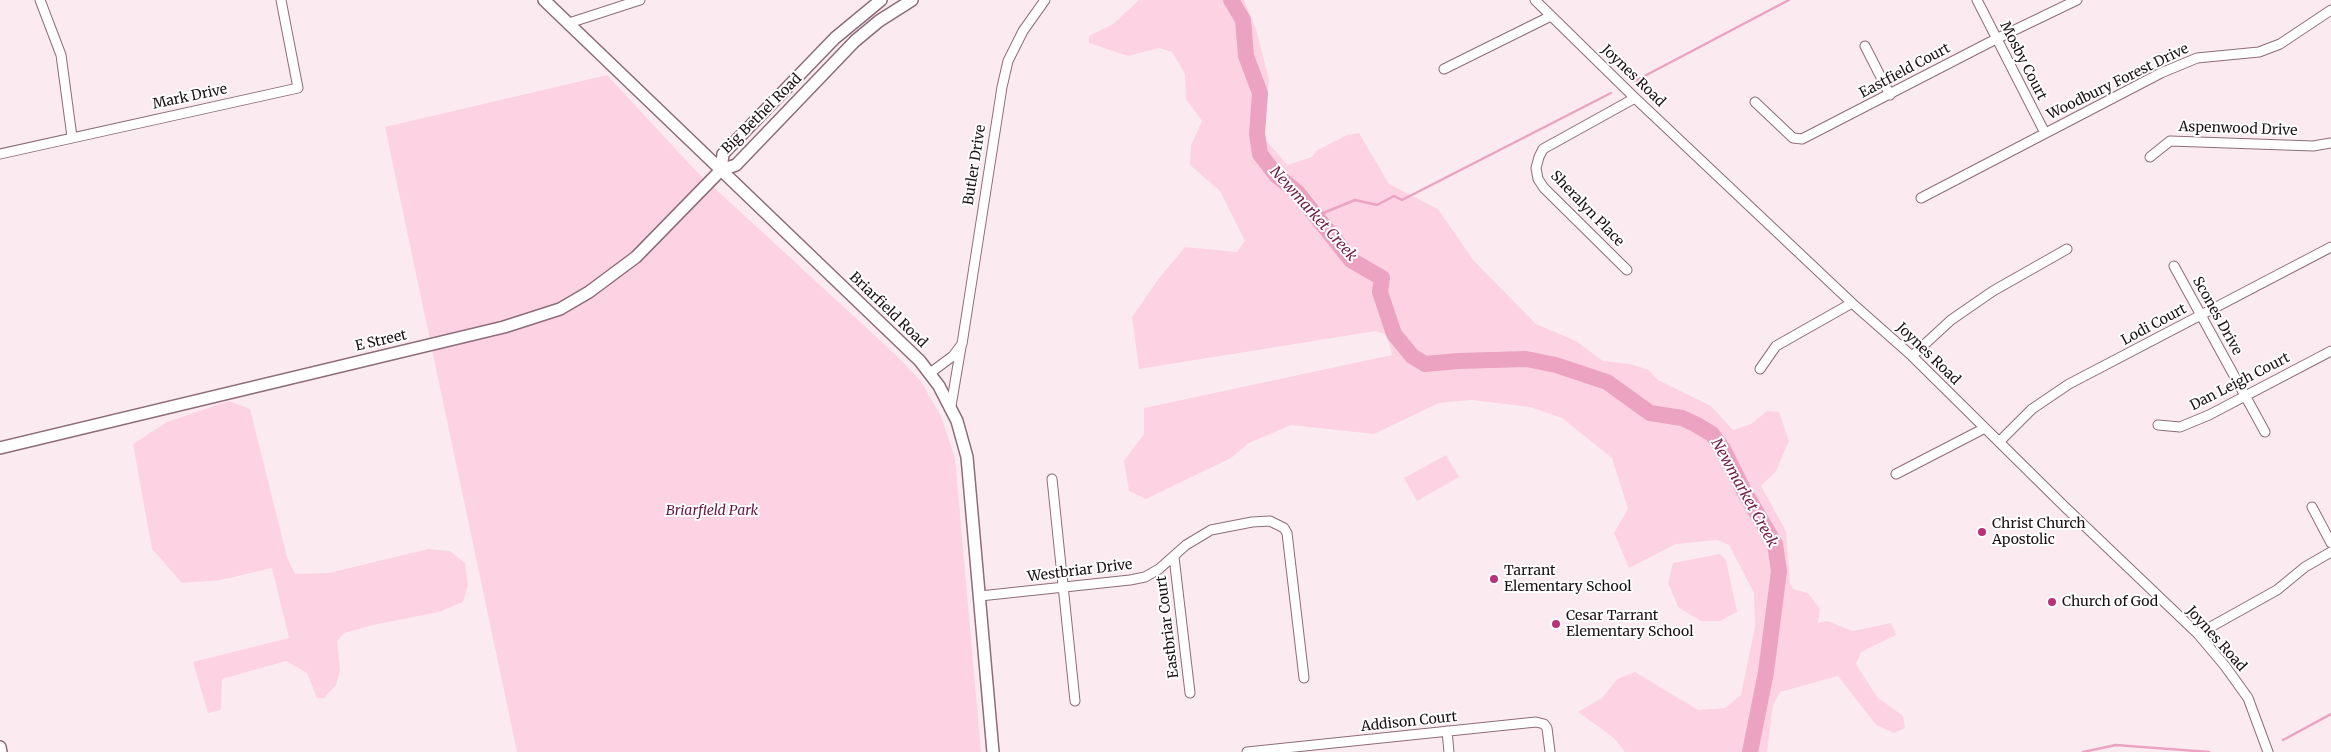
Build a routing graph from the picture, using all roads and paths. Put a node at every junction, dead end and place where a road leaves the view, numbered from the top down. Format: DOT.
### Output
graph roads {
  1 [pos="40,0"];
  2 [pos="281,0"];
  3 [pos="544,0"];
  4 [pos="640,0"];
  5 [pos="881,0"];
  6 [pos="912,0"];
  7 [pos="1045,0"];
  8 [pos="1535,0"];
  9 [pos="1977,0"];
  10 [pos="2077,0"];
  11 [pos="2331,10"];
  12 [pos="1551,16"];
  13 [pos="569,23"];
  14 [pos="1996,39"];
  15 [pos="1865,46"];
  16 [pos="1444,69"];
  17 [pos="1890,95"];
  18 [pos="1635,98"];
  19 [pos="1755,102"];
  20 [pos="2045,134"];
  21 [pos="72,137"];
  22 [pos="2331,143"];
  23 [pos="0,154"];
  24 [pos="2150,157"];
  25 [pos="721,170"];
  26 [pos="1920,198"];
  27 [pos="2331,247"];
  28 [pos="2067,249"];
  29 [pos="2174,266"];
  30 [pos="1627,270"];
  31 [pos="1852,303"];
  32 [pos="2202,315"];
  33 [pos="962,344"];
  34 [pos="2331,351"];
  35 [pos="1912,356"];
  36 [pos="1760,369"];
  37 [pos="930,373"];
  38 [pos="2246,396"];
  39 [pos="951,406"];
  40 [pos="2158,425"];
  41 [pos="1985,428"];
  42 [pos="2265,432"];
  43 [pos="1999,442"];
  44 [pos="0,448"];
  45 [pos="1896,474"];
  46 [pos="1052,479"];
  47 [pos="2312,507"];
  48 [pos="2331,543"];
  49 [pos="2331,552"];
  50 [pos="1174,557"];
  51 [pos="1063,588"];
  52 [pos="980,596"];
  53 [pos="2198,634"];
  54 [pos="1304,678"];
  55 [pos="1190,693"];
  56 [pos="1075,701"];
  57 [pos="1447,732"];
  58 [pos="0,747"];
  59 [pos="1,752"];
  60 [pos="993,752"];
  61 [pos="1247,752"];
  62 [pos="1449,752"];
  63 [pos="1550,752"];
  64 [pos="2268,752"];
  1 -- 21 [label="street"];
  2 -- 21 [label="street, Mark Drive"];
  3 -- 13 [label="main road, Briarfield Road"];
  4 -- 13 [label="street"];
  5 -- 25 [label="main road, Big Bethel Road"];
  6 -- 25 [label="main road, Big Bethel Road"];
  7 -- 33 [label="street, Butler Drive"];
  8 -- 12 [label="street, Joynes Road"];
  9 -- 14 [label="street, Mosby Court"];
  10 -- 14 [label="street, Eastfield Court"];
  11 -- 20 [label="street, Woodbury Forest Drive"];
  12 -- 16 [label="street"];
  12 -- 18 [label="street, Joynes Road"];
  13 -- 25 [label="main road, Briarfield Road"];
  14 -- 17 [label="street, Eastfield Court"];
  14 -- 20 [label="street, Mosby Court"];
  15 -- 17 [label="street"];
  17 -- 19 [label="street, Eastfield Court"];
  18 -- 30 [label="street, Sheralyn Place"];
  18 -- 31 [label="street, Joynes Road"];
  20 -- 26 [label="street, Woodbury Forest Drive"];
  21 -- 23 [label="street, Mark Drive"];
  22 -- 24 [label="street, Aspenwood Drive"];
  25 -- 37 [label="main road, Briarfield Road"];
  25 -- 44 [label="main road, E Street"];
  27 -- 32 [label="street, Lodi Court"];
  28 -- 35 [label="street"];
  29 -- 32 [label="street, Scones Drive"];
  31 -- 35 [label="street, Joynes Road"];
  31 -- 36 [label="street"];
  32 -- 38 [label="street, Scones Drive"];
  32 -- 43 [label="street, Lodi Court"];
  33 -- 37 [label="street"];
  33 -- 39 [label="street, Butler Drive"];
  34 -- 38 [label="street, Dan Leigh Court"];
  35 -- 41 [label="street, Joynes Road"];
  37 -- 39 [label="main road, Briarfield Road"];
  38 -- 40 [label="street, Dan Leigh Court"];
  38 -- 42 [label="street, Scones Drive"];
  39 -- 52 [label="main road, Briarfield Road"];
  41 -- 43 [label="street, Joynes Road"];
  41 -- 45 [label="street"];
  43 -- 53 [label="street, Joynes Road"];
  46 -- 51 [label="street"];
  47 -- 48 [label="street"];
  49 -- 53 [label="street"];
  50 -- 51 [label="street, Westbriar Drive"];
  50 -- 54 [label="street, Westbriar Drive"];
  50 -- 55 [label="street, Eastbriar Court"];
  51 -- 52 [label="street, Westbriar Drive"];
  51 -- 56 [label="street"];
  52 -- 60 [label="main road, Briarfield Road"];
  53 -- 64 [label="street, Joynes Road"];
  57 -- 61 [label="street, Addison Court"];
  57 -- 62 [label="street"];
  57 -- 63 [label="street, Addison Court"];
  58 -- 59 [label="main road"];
}
